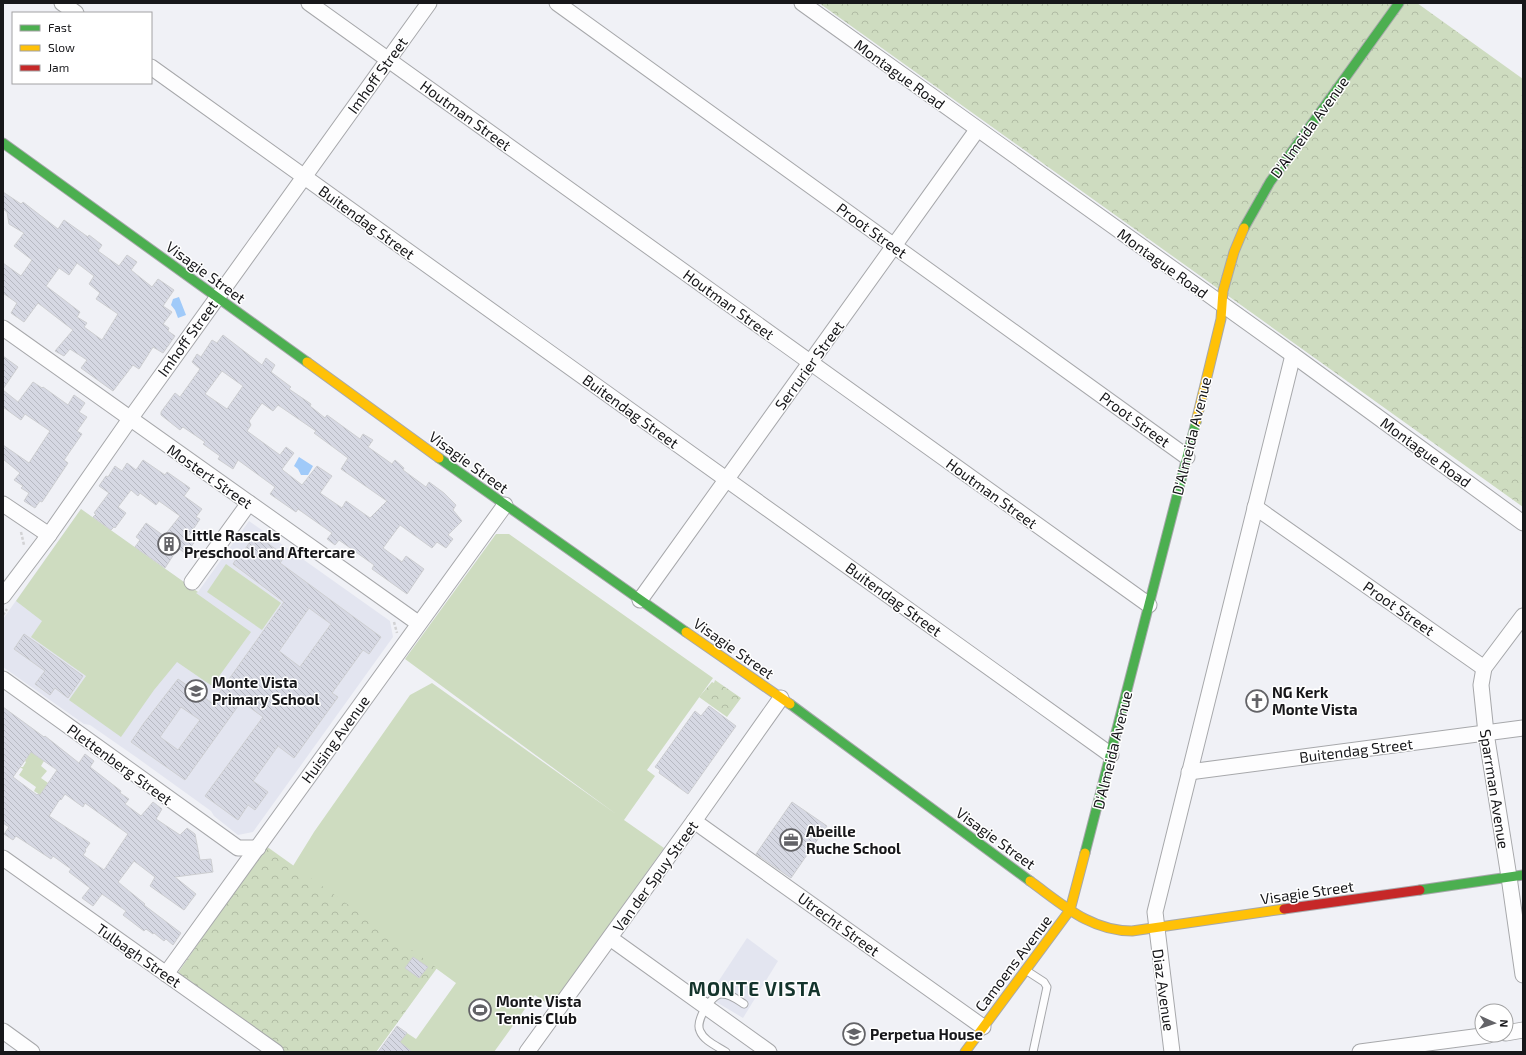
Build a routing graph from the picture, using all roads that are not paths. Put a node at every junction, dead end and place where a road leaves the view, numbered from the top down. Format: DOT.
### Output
graph roads {
  1 [pos="62,3"];
  2 [pos="309,3"];
  3 [pos="429,3"];
  4 [pos="557,3"];
  5 [pos="802,3"];
  6 [pos="1399,3"];
  7 [pos="75,12"];
  8 [pos="388,60"];
  9 [pos="152,68"];
  10 [pos="977,130"];
  11 [pos="3,143"];
  12 [pos="304,177"];
  13 [pos="894,246"];
  14 [pos="217,298"];
  15 [pos="1222,305"];
  16 [pos="3,328"];
  17 [pos="1293,355"];
  18 [pos="810,363"];
  19 [pos="130,419"];
  20 [pos="1187,457"];
  21 [pos="727,479"];
  22 [pos="249,503"];
  23 [pos="3,504"];
  24 [pos="505,505"];
  25 [pos="1255,507"];
  26 [pos="1523,523"];
  27 [pos="48,535"];
  28 [pos="192,582"];
  29 [pos="3,596"];
  30 [pos="640,600"];
  31 [pos="1149,605"];
  32 [pos="1523,616"];
  33 [pos="418,623"];
  34 [pos="1484,668"];
  35 [pos="3,679"];
  36 [pos="781,698"];
  37 [pos="1523,728"];
  38 [pos="1486,733"];
  39 [pos="1110,754"];
  40 [pos="1189,772"];
  41 [pos="694,821"];
  42 [pos="238,848"];
  43 [pos="258,848"];
  44 [pos="3,858"];
  45 [pos="241,870"];
  46 [pos="1516,876"];
  47 [pos="1070,910"];
  48 [pos="1155,927"];
  49 [pos="610,938"];
  50 [pos="1025,970"];
  51 [pos="166,974"];
  52 [pos="1523,975"];
  53 [pos="744,1004"];
  54 [pos="706,1007"];
  55 [pos="983,1028"];
  56 [pos="3,1031"];
  57 [pos="1474,1037"];
  58 [pos="270,1050"];
  59 [pos="32,1052"];
  60 [pos="527,1052"];
  61 [pos="726,1052"];
  62 [pos="769,1052"];
  63 [pos="965,1052"];
  64 [pos="1033,1052"];
  65 [pos="1172,1052"];
  66 [pos="1360,1052"];
  1 -- 7 [label="street"];
  2 -- 8 [label="street, Houtman Street"];
  3 -- 8 [label="street, Imhoff Street"];
  4 -- 13 [label="street, Proot Street"];
  5 -- 10 [label="street, Montague Road"];
  6 -- 15 [label="street, D'Almeida Avenue"];
  8 -- 12 [label="street, Imhoff Street"];
  8 -- 18 [label="street, Houtman Street"];
  9 -- 12 [label="street, Buitendag Street"];
  10 -- 13 [label="street, Serrurier Street"];
  10 -- 15 [label="street, Montague Road"];
  11 -- 14 [label="street, Visagie Street"];
  12 -- 14 [label="street, Imhoff Street"];
  12 -- 21 [label="street, Buitendag Street"];
  13 -- 18 [label="street, Serrurier Street"];
  13 -- 20 [label="street, Proot Street"];
  14 -- 19 [label="street, Imhoff Street"];
  14 -- 24 [label="street, Visagie Street"];
  15 -- 17 [label="street, Montague Road"];
  15 -- 20 [label="street, D'Almeida Avenue"];
  16 -- 19 [label="street, Mostert Street"];
  17 -- 25 [label="street"];
  17 -- 26 [label="street, Montague Road"];
  18 -- 21 [label="street, Serrurier Street"];
  18 -- 31 [label="street, Houtman Street"];
  19 -- 22 [label="street, Mostert Street"];
  19 -- 27 [label="street, Imhoff Street"];
  20 -- 31 [label="street, D'Almeida Avenue"];
  21 -- 30 [label="street, Serrurier Street"];
  21 -- 39 [label="street, Buitendag Street"];
  22 -- 28 [label="street"];
  22 -- 33 [label="street, Mostert Street"];
  23 -- 27 [label="street"];
  24 -- 30 [label="street, Visagie Street"];
  24 -- 33 [label="street, Huising Avenue"];
  25 -- 34 [label="street, Proot Street"];
  25 -- 40 [label="street"];
  27 -- 29 [label="street, Imhoff Street"];
  30 -- 36 [label="street, Visagie Street"];
  31 -- 39 [label="street, D'Almeida Avenue"];
  32 -- 34 [label="street, Sparrman Avenue"];
  33 -- 43 [label="street, Huising Avenue"];
  34 -- 38 [label="street, Sparrman Avenue"];
  35 -- 42 [label="street, Plettenberg Street"];
  36 -- 41 [label="street, Van der Spuy Street"];
  36 -- 47 [label="street, Visagie Street"];
  37 -- 38 [label="street, Buitendag Street"];
  38 -- 40 [label="street, Buitendag Street"];
  38 -- 46 [label="street, Sparrman Avenue"];
  39 -- 47 [label="street, D'Almeida Avenue"];
  40 -- 48 [label="street"];
  41 -- 49 [label="street, Van der Spuy Street"];
  41 -- 55 [label="street, Utrecht Street"];
  42 -- 43 [label="street"];
  42 -- 45 [label="street"];
  43 -- 45 [label="street, Huising Avenue"];
  44 -- 51 [label="street, Tulbagh Street"];
  45 -- 51 [label="street, Huising Avenue"];
  46 -- 48 [label="street, Visagie Street"];
  46 -- 52 [label="street, Sparrman Avenue"];
  47 -- 48 [label="street, Visagie Street"];
  47 -- 50 [label="street, Camoens Avenue"];
  48 -- 65 [label="street, Diaz Avenue"];
  49 -- 54 [label="street"];
  49 -- 60 [label="street, Van der Spuy Street"];
  50 -- 55 [label="street, Camoens Avenue"];
  50 -- 64 [label="lane"];
  51 -- 58 [label="street, Tulbagh Street"];
  53 -- 54 [label="lane"];
  54 -- 61 [label="lane"];
  54 -- 62 [label="street"];
  55 -- 63 [label="street, Camoens Avenue"];
  56 -- 59 [label="street"];
  57 -- 66 [label="street"];
}
